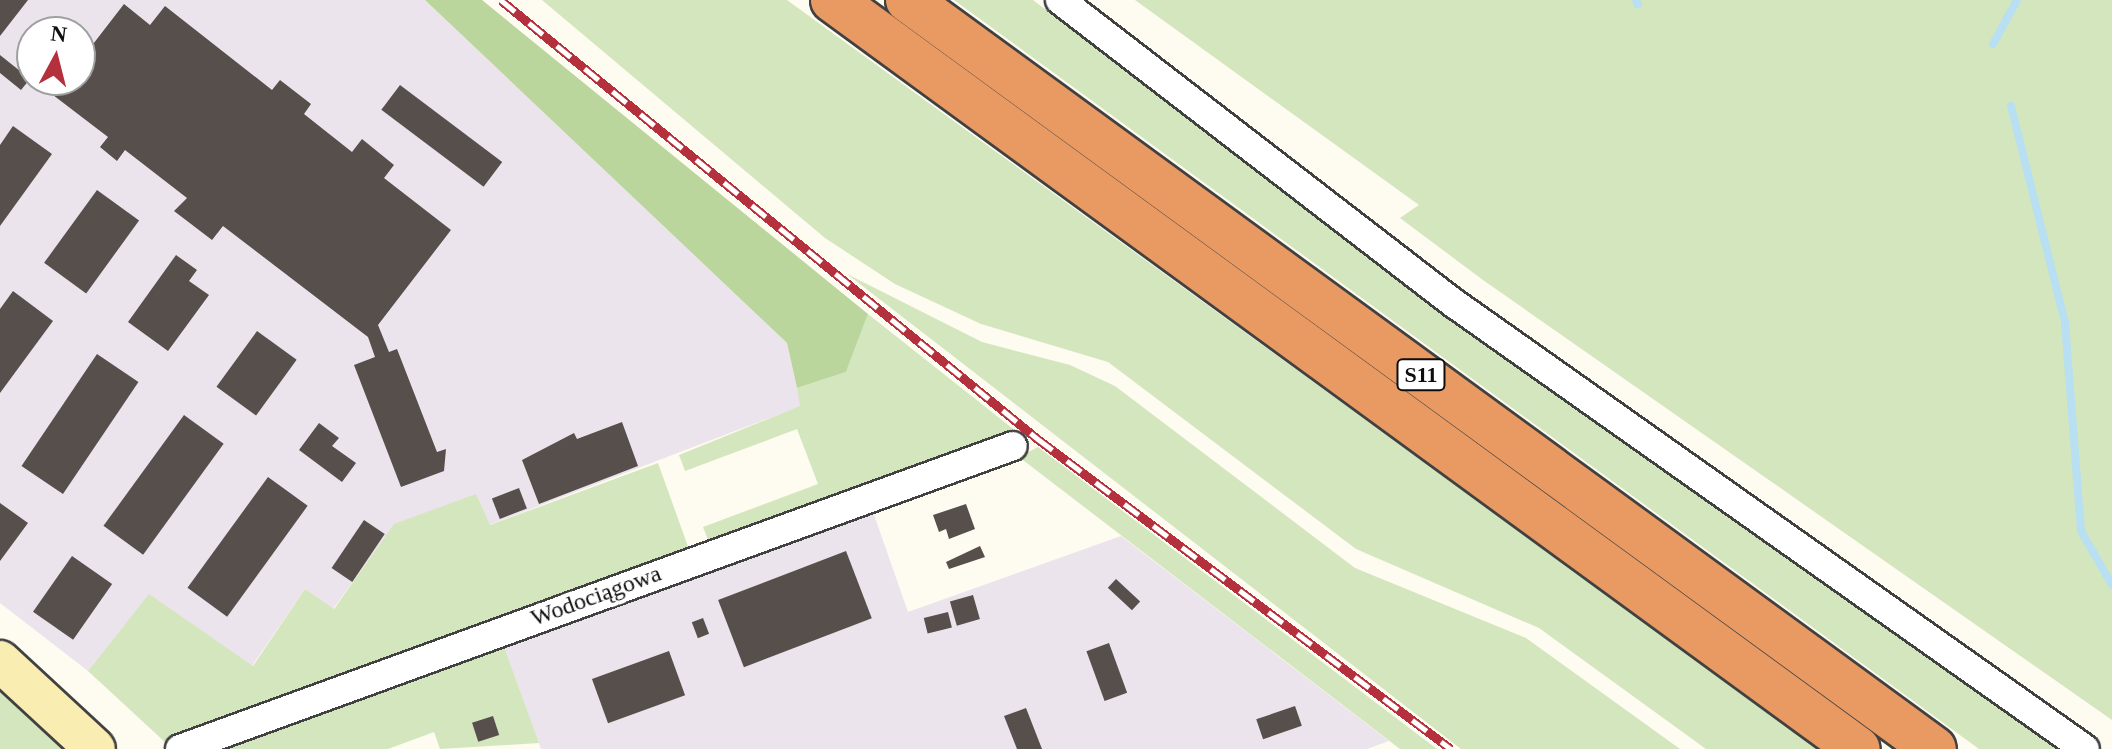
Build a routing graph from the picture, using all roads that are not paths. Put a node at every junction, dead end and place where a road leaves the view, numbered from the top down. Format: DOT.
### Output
graph roads {
  1 [pos="833,0"];
  2 [pos="908,0"];
  3 [pos="1060,0"];
  4 [pos="1013,446"];
  5 [pos="0,661"];
  6 [pos="95,749"];
  7 [pos="180,749"];
  8 [pos="1858,749"];
  9 [pos="1934,749"];
  10 [pos="2085,749"];
  1 -- 8 [label="highway, S11"];
  2 -- 9 [label="highway, S11"];
  3 -- 10 [label="street"];
  4 -- 7 [label="street, Wodociągowa"];
  5 -- 6 [label="main road"];
}
